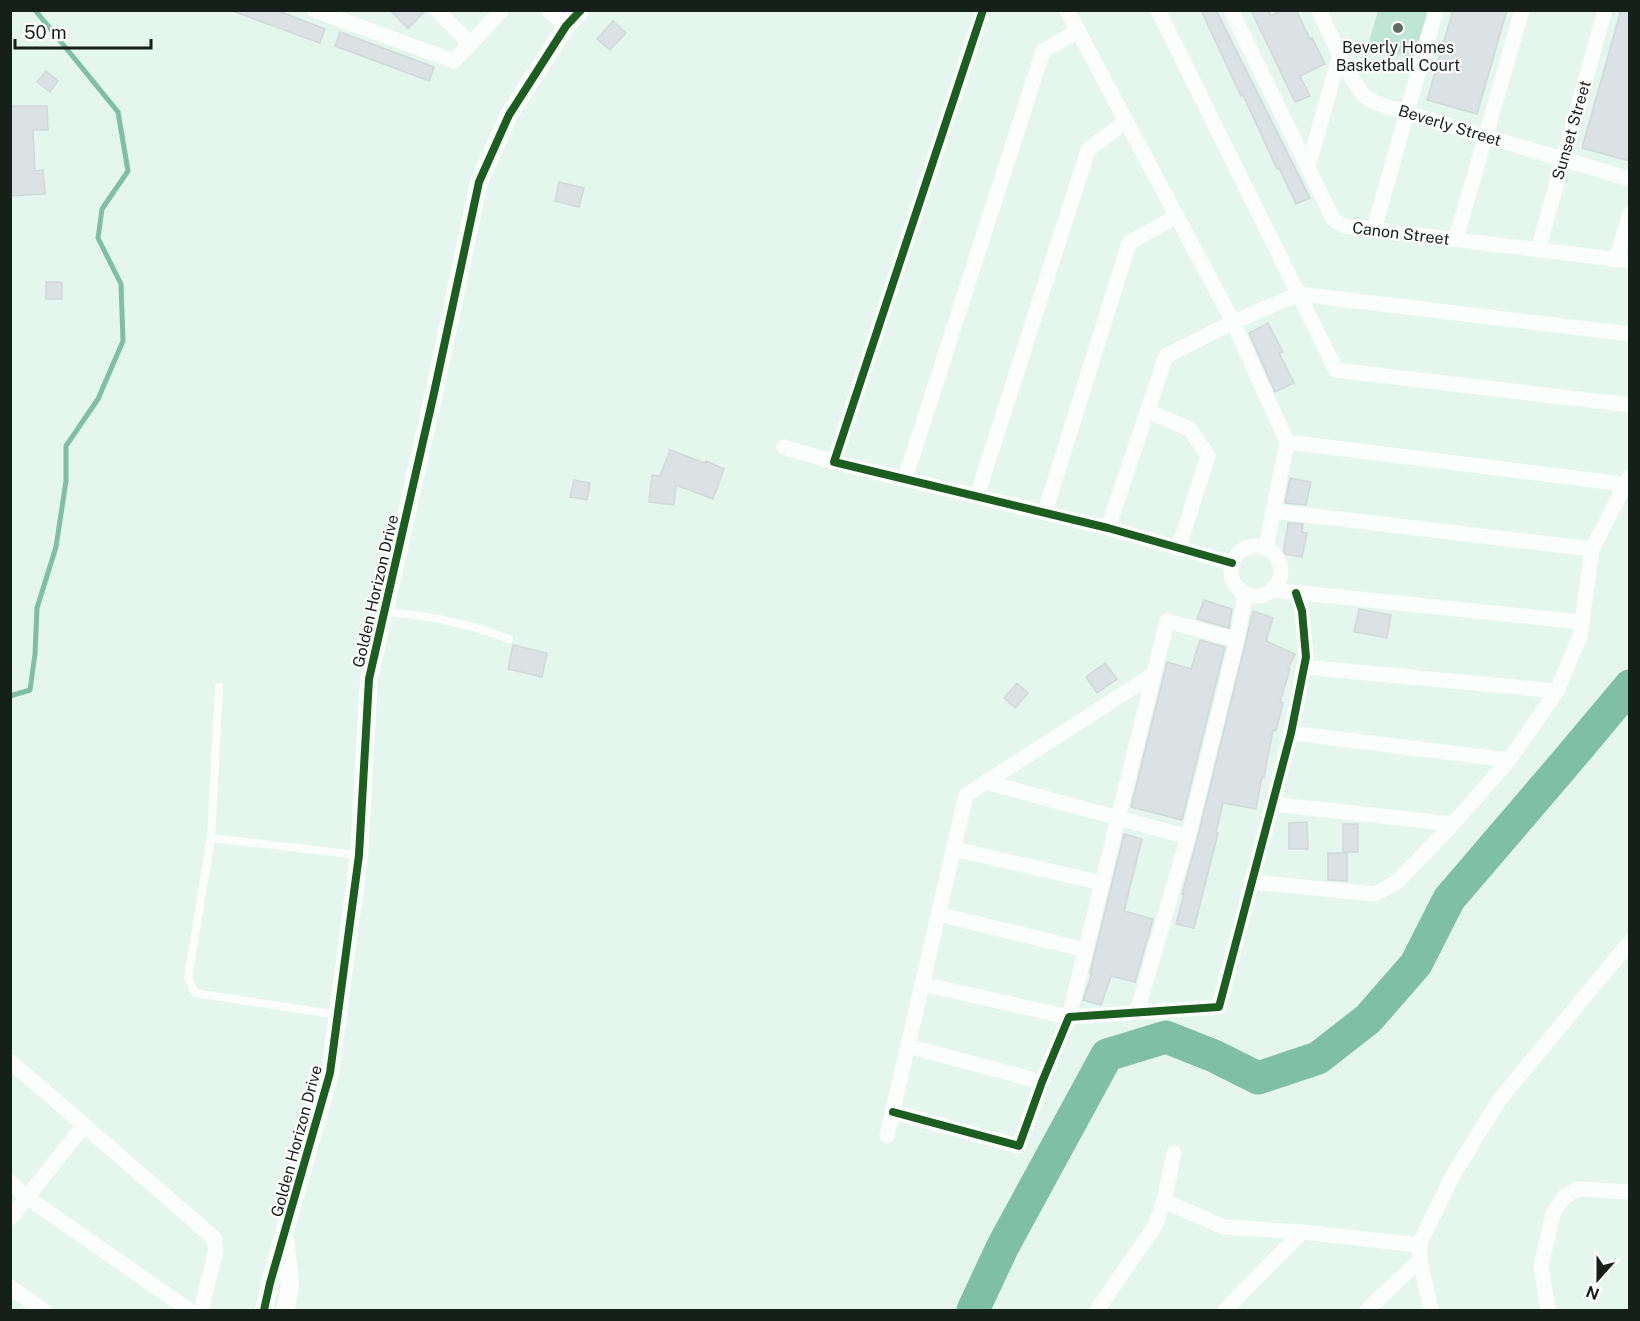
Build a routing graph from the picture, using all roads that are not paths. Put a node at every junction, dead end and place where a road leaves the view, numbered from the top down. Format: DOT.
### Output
graph roads {
  1 [pos="314,10"];
  2 [pos="437,10"];
  3 [pos="502,10"];
  4 [pos="548,10"];
  5 [pos="581,10"];
  6 [pos="983,10"];
  7 [pos="1067,10"];
  8 [pos="1158,10"];
  9 [pos="1231,10"];
  10 [pos="1319,10"];
  11 [pos="1436,10"];
  12 [pos="1522,10"];
  13 [pos="1605,10"];
  14 [pos="566,26"];
  15 [pos="1078,32"];
  16 [pos="470,44"];
  17 [pos="1341,54"];
  18 [pos="1407,112"];
  19 [pos="1126,121"];
  20 [pos="1486,136"];
  21 [pos="1563,160"];
  22 [pos="1308,167"];
  23 [pos="1629,179"];
  24 [pos="1629,214"];
  25 [pos="1177,216"];
  26 [pos="1374,229"];
  27 [pos="1456,239"];
  28 [pos="1538,250"];
  29 [pos="1623,261"];
  30 [pos="1299,294"];
  31 [pos="1233,322"];
  32 [pos="1629,334"];
  33 [pos="1629,405"];
  34 [pos="1147,411"];
  35 [pos="1287,442"];
  36 [pos="783,447"];
  37 [pos="834,462"];
  38 [pos="905,479"];
  39 [pos="1627,480"];
  40 [pos="977,496"];
  41 [pos="1273,511"];
  42 [pos="1045,512"];
  43 [pos="1108,528"];
  44 [pos="1266,547"];
  45 [pos="1179,548"];
  46 [pos="1592,549"];
  47 [pos="1232,563"];
  48 [pos="1273,590"];
  49 [pos="1296,593"];
  50 [pos="1245,594"];
  51 [pos="384,611"];
  52 [pos="1582,622"];
  53 [pos="508,639"];
  54 [pos="1237,640"];
  55 [pos="1304,667"];
  56 [pos="1154,675"];
  57 [pos="219,687"];
  58 [pos="1557,691"];
  59 [pos="1291,732"];
  60 [pos="1509,760"];
  61 [pos="986,782"];
  62 [pos="1273,804"];
  63 [pos="1119,818"];
  64 [pos="1453,824"];
  65 [pos="1188,837"];
  66 [pos="211,838"];
  67 [pos="954,849"];
  68 [pos="359,855"];
  69 [pos="1251,882"];
  70 [pos="1102,883"];
  71 [pos="938,914"];
  72 [pos="1629,942"];
  73 [pos="1086,950"];
  74 [pos="922,984"];
  75 [pos="1137,1012"];
  76 [pos="338,1015"];
  77 [pos="1069,1017"];
  78 [pos="908,1046"];
  79 [pos="10,1061"];
  80 [pos="1042,1082"];
  81 [pos="892,1112"];
  82 [pos="84,1125"];
  83 [pos="887,1136"];
  84 [pos="1174,1153"];
  85 [pos="10,1182"];
  86 [pos="1629,1192"];
  87 [pos="28,1198"];
  88 [pos="1164,1202"];
  89 [pos="10,1220"];
  90 [pos="1302,1232"];
  91 [pos="285,1233"];
  92 [pos="1419,1252"];
  93 [pos="10,1287"];
  94 [pos="43,1311"];
  95 [pos="189,1311"];
  96 [pos="201,1311"];
  97 [pos="264,1311"];
  98 [pos="285,1311"];
  99 [pos="1097,1311"];
  100 [pos="1225,1311"];
  101 [pos="1367,1311"];
  102 [pos="1431,1311"];
  103 [pos="1548,1311"];
  1 -- 16 [label="street"];
  2 -- 16 [label="street"];
  3 -- 16 [label="street"];
  4 -- 14 [label="street"];
  5 -- 14 [label="street, Golden Horizon Drive"];
  6 -- 37 [label="street"];
  7 -- 15 [label="street"];
  8 -- 30 [label="street"];
  9 -- 22 [label="street, Canon Street"];
  10 -- 17 [label="street, Beverly Street"];
  11 -- 18 [label="street"];
  12 -- 20 [label="street"];
  13 -- 21 [label="street, Sunset Street"];
  14 -- 51 [label="street, Golden Horizon Drive"];
  15 -- 19 [label="street"];
  15 -- 38 [label="street"];
  17 -- 18 [label="street, Beverly Street"];
  17 -- 22 [label="street"];
  18 -- 20 [label="street, Beverly Street"];
  18 -- 26 [label="street"];
  19 -- 25 [label="street"];
  19 -- 40 [label="street"];
  20 -- 21 [label="street, Beverly Street"];
  20 -- 27 [label="street"];
  21 -- 23 [label="street, Beverly Street"];
  21 -- 28 [label="street, Sunset Street"];
  22 -- 26 [label="street, Canon Street"];
  24 -- 29 [label="street"];
  25 -- 31 [label="street"];
  25 -- 42 [label="street"];
  26 -- 27 [label="street, Canon Street"];
  27 -- 28 [label="street, Canon Street"];
  28 -- 29 [label="street, Canon Street"];
  30 -- 31 [label="street"];
  30 -- 32 [label="street"];
  30 -- 33 [label="street"];
  31 -- 34 [label="street"];
  31 -- 35 [label="street"];
  34 -- 43 [label="street"];
  34 -- 45 [label="street"];
  35 -- 39 [label="street"];
  35 -- 41 [label="street"];
  36 -- 37 [label="street"];
  37 -- 38 [label="street"];
  38 -- 40 [label="street"];
  39 -- 46 [label="street"];
  40 -- 42 [label="street"];
  41 -- 44 [label="street"];
  41 -- 46 [label="street"];
  42 -- 43 [label="street"];
  43 -- 45 [label="street"];
  44 -- 47 [label="street"];
  44 -- 48 [label="street"];
  45 -- 47 [label="street"];
  46 -- 52 [label="street"];
  47 -- 50 [label="street"];
  48 -- 49 [label="street"];
  48 -- 50 [label="street"];
  49 -- 52 [label="street"];
  49 -- 55 [label="street"];
  50 -- 54 [label="street"];
  51 -- 53 [label="lane"];
  51 -- 68 [label="street, Golden Horizon Drive"];
  52 -- 58 [label="street"];
  54 -- 56 [label="street"];
  54 -- 65 [label="street"];
  55 -- 58 [label="street"];
  55 -- 59 [label="street"];
  56 -- 61 [label="street"];
  56 -- 63 [label="street"];
  57 -- 66 [label="lane"];
  58 -- 60 [label="street"];
  59 -- 60 [label="street"];
  59 -- 62 [label="street"];
  60 -- 64 [label="street"];
  61 -- 63 [label="street"];
  61 -- 67 [label="street"];
  62 -- 64 [label="street"];
  62 -- 69 [label="street"];
  63 -- 65 [label="street"];
  63 -- 70 [label="street"];
  64 -- 69 [label="street"];
  65 -- 75 [label="street"];
  66 -- 68 [label="lane"];
  66 -- 76 [label="lane"];
  67 -- 70 [label="street"];
  67 -- 71 [label="street"];
  68 -- 76 [label="street, Golden Horizon Drive"];
  69 -- 75 [label="street"];
  70 -- 73 [label="street"];
  71 -- 73 [label="street"];
  71 -- 74 [label="street"];
  72 -- 92 [label="street"];
  73 -- 77 [label="street"];
  74 -- 77 [label="street"];
  74 -- 78 [label="street"];
  75 -- 77 [label="street"];
  76 -- 91 [label="street, Golden Horizon Drive"];
  77 -- 80 [label="street"];
  78 -- 80 [label="street"];
  78 -- 81 [label="street"];
  79 -- 82 [label="street"];
  80 -- 81 [label="street"];
  81 -- 83 [label="street"];
  82 -- 87 [label="street"];
  82 -- 96 [label="street"];
  84 -- 88 [label="street"];
  85 -- 87 [label="street"];
  86 -- 103 [label="street"];
  87 -- 89 [label="street"];
  87 -- 95 [label="street"];
  88 -- 90 [label="street"];
  88 -- 99 [label="street"];
  90 -- 92 [label="street"];
  90 -- 100 [label="street"];
  91 -- 97 [label="street, Golden Horizon Drive"];
  91 -- 98 [label="street, Golden Horizon Drive"];
  92 -- 101 [label="street"];
  92 -- 102 [label="street"];
  93 -- 94 [label="street"];
}
